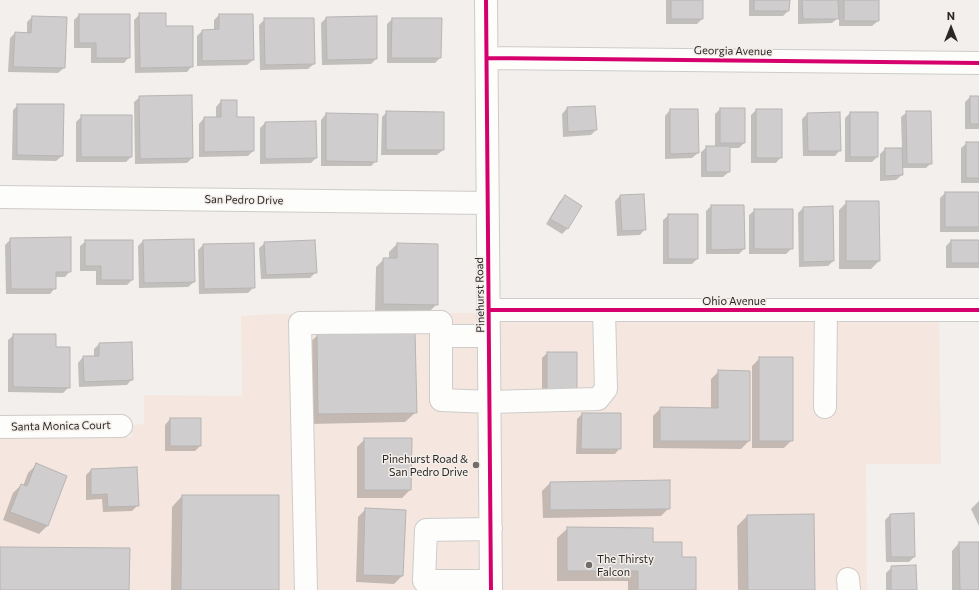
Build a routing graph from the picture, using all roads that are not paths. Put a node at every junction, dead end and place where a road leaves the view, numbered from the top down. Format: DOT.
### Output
graph roads {
  1 [pos="486,0"];
  2 [pos="486,58"];
  3 [pos="979,63"];
  4 [pos="0,197"];
  5 [pos="487,203"];
  6 [pos="489,310"];
  7 [pos="604,310"];
  8 [pos="826,310"];
  9 [pos="979,310"];
  10 [pos="441,329"];
  11 [pos="489,336"];
  12 [pos="490,402"];
  13 [pos="825,407"];
  14 [pos="121,426"];
  15 [pos="0,427"];
  16 [pos="491,529"];
  17 [pos="491,586"];
  18 [pos="306,590"];
  1 -- 2 [label="street, Pinehurst Road"];
  2 -- 3 [label="street, Georgia Avenue"];
  2 -- 5 [label="street, Pinehurst Road"];
  4 -- 5 [label="street, San Pedro Drive"];
  5 -- 6 [label="street, Pinehurst Road"];
  6 -- 7 [label="street, Ohio Avenue"];
  6 -- 11 [label="street, Pinehurst Road"];
  7 -- 8 [label="street, Ohio Avenue"];
  7 -- 12 [label="street"];
  8 -- 9 [label="street, Ohio Avenue"];
  8 -- 13 [label="street"];
  10 -- 11 [label="street"];
  10 -- 12 [label="street"];
  10 -- 18 [label="street"];
  11 -- 12 [label="street, Pinehurst Road"];
  12 -- 16 [label="street, Pinehurst Road"];
  14 -- 15 [label="street, Santa Monica Court"];
  16 -- 17 [label="street, Pinehurst Road"];
  16 -- 17 [label="street"];
}
